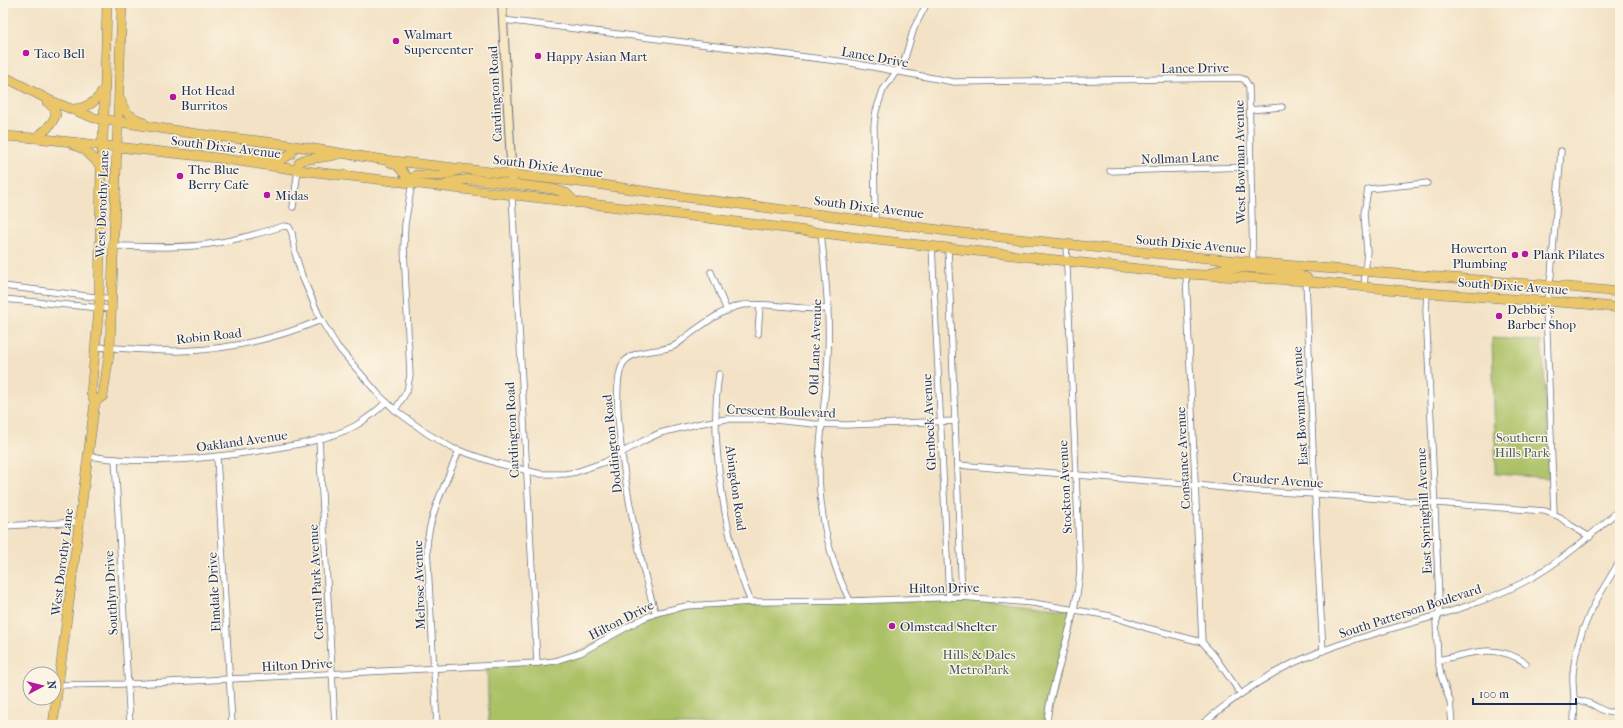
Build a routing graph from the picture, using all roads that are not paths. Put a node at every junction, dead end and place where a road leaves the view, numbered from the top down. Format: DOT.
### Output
graph roads {
  1 [pos="107,3"];
  2 [pos="122,3"];
  3 [pos="502,3"];
  4 [pos="927,3"];
  5 [pos="503,20"];
  6 [pos="896,71"];
  7 [pos="3,76"];
  8 [pos="1245,80"];
  9 [pos="105,88"];
  10 [pos="120,96"];
  11 [pos="44,98"];
  12 [pos="1282,107"];
  13 [pos="70,109"];
  14 [pos="1250,110"];
  15 [pos="104,119"];
  16 [pos="118,121"];
  17 [pos="151,126"];
  18 [pos="3,136"];
  19 [pos="35,138"];
  20 [pos="66,141"];
  21 [pos="102,145"];
  22 [pos="294,146"];
  23 [pos="117,147"];
  24 [pos="1561,151"];
  25 [pos="345,153"];
  26 [pos="218,158"];
  27 [pos="385,160"];
  28 [pos="101,166"];
  29 [pos="1251,167"];
  30 [pos="298,170"];
  31 [pos="461,170"];
  32 [pos="1110,171"];
  33 [pos="512,174"];
  34 [pos="412,183"];
  35 [pos="1427,183"];
  36 [pos="512,184"];
  37 [pos="442,186"];
  38 [pos="512,195"];
  39 [pos="576,203"];
  40 [pos="293,207"];
  41 [pos="875,221"];
  42 [pos="821,232"];
  43 [pos="1066,244"];
  44 [pos="932,245"];
  45 [pos="114,246"];
  46 [pos="948,247"];
  47 [pos="1066,261"];
  48 [pos="1253,266"];
  49 [pos="1364,271"];
  50 [pos="711,272"];
  51 [pos="1186,274"];
  52 [pos="1205,275"];
  53 [pos="1311,282"];
  54 [pos="3,286"];
  55 [pos="1550,286"];
  56 [pos="1364,287"];
  57 [pos="46,292"];
  58 [pos="1620,292"];
  59 [pos="1427,293"];
  60 [pos="98,298"];
  61 [pos="3,299"];
  62 [pos="112,300"];
  63 [pos="1547,302"];
  64 [pos="44,304"];
  65 [pos="760,305"];
  66 [pos="99,308"];
  67 [pos="1620,308"];
  68 [pos="112,309"];
  69 [pos="828,309"];
  70 [pos="727,311"];
  71 [pos="321,320"];
  72 [pos="758,334"];
  73 [pos="96,347"];
  74 [pos="110,348"];
  75 [pos="719,374"];
  76 [pos="95,402"];
  77 [pos="386,402"];
  78 [pos="395,410"];
  79 [pos="716,420"];
  80 [pos="956,421"];
  81 [pos="940,422"];
  82 [pos="822,424"];
  83 [pos="319,439"];
  84 [pos="459,450"];
  85 [pos="622,453"];
  86 [pos="89,456"];
  87 [pos="217,457"];
  88 [pos="115,459"];
  89 [pos="958,465"];
  90 [pos="527,471"];
  91 [pos="1076,475"];
  92 [pos="1196,485"];
  93 [pos="1315,494"];
  94 [pos="1435,502"];
  95 [pos="1620,508"];
  96 [pos="1554,513"];
  97 [pos="80,522"];
  98 [pos="3,526"];
  99 [pos="1590,537"];
  100 [pos="1620,560"];
  101 [pos="962,597"];
  102 [pos="949,598"];
  103 [pos="850,601"];
  104 [pos="751,602"];
  105 [pos="1074,610"];
  106 [pos="656,613"];
  107 [pos="1439,616"];
  108 [pos="1202,642"];
  109 [pos="1323,650"];
  110 [pos="1438,660"];
  111 [pos="537,663"];
  112 [pos="1526,663"];
  113 [pos="59,666"];
  114 [pos="435,668"];
  115 [pos="332,674"];
  116 [pos="230,679"];
  117 [pos="128,684"];
  118 [pos="62,685"];
  119 [pos="1241,694"];
  120 [pos="1575,699"];
  121 [pos="54,706"];
  122 [pos="1620,707"];
  123 [pos="53,725"];
  124 [pos="130,725"];
  125 [pos="232,725"];
  126 [pos="335,725"];
  127 [pos="437,725"];
  128 [pos="1047,725"];
  129 [pos="1201,725"];
  130 [pos="1452,725"];
  131 [pos="1573,725"];
  1 -- 9 [label="main road, West Dorothy Lane"];
  2 -- 10 [label="main road, West Dorothy Lane"];
  3 -- 5 [label="street, Cardington Road"];
  4 -- 6 [label="street"];
  5 -- 6 [label="street, Lance Drive"];
  5 -- 33 [label="street, Cardington Road"];
  6 -- 8 [label="street, Lance Drive"];
  6 -- 41 [label="street"];
  7 -- 11 [label="main road, South Dixie Avenue"];
  8 -- 14 [label="street, West Bowman Avenue"];
  9 -- 13 [label="main road"];
  9 -- 15 [label="main road, West Dorothy Lane"];
  10 -- 16 [label="main road, West Dorothy Lane"];
  10 -- 17 [label="main road"];
  11 -- 13 [label="main road, South Dixie Avenue"];
  11 -- 19 [label="main road"];
  12 -- 14 [label="street"];
  13 -- 15 [label="main road, South Dixie Avenue"];
  14 -- 29 [label="street, West Bowman Avenue"];
  15 -- 16 [label="main road, South Dixie Avenue"];
  15 -- 21 [label="main road, West Dorothy Lane"];
  16 -- 17 [label="main road, South Dixie Avenue"];
  16 -- 23 [label="main road, West Dorothy Lane"];
  17 -- 22 [label="main road, South Dixie Avenue"];
  18 -- 19 [label="main road, South Dixie Avenue"];
  19 -- 20 [label="main road, South Dixie Avenue"];
  20 -- 21 [label="main road, South Dixie Avenue"];
  20 -- 28 [label="main road"];
  21 -- 23 [label="main road, South Dixie Avenue"];
  21 -- 28 [label="main road, West Dorothy Lane"];
  22 -- 25 [label="main road, South Dixie Avenue"];
  22 -- 26 [label="main road"];
  23 -- 26 [label="main road, South Dixie Avenue"];
  23 -- 45 [label="main road, West Dorothy Lane"];
  24 -- 55 [label="street"];
  25 -- 27 [label="main road, South Dixie Avenue"];
  25 -- 30 [label="main road"];
  26 -- 30 [label="main road, South Dixie Avenue"];
  27 -- 31 [label="main road, South Dixie Avenue"];
  27 -- 34 [label="main road"];
  28 -- 60 [label="main road, West Dorothy Lane"];
  29 -- 32 [label="street, Nollman Lane"];
  29 -- 48 [label="street, West Bowman Avenue"];
  30 -- 34 [label="main road, South Dixie Avenue"];
  30 -- 40 [label="street"];
  31 -- 33 [label="main road, South Dixie Avenue"];
  31 -- 34 [label="main road"];
  33 -- 36 [label="street, Cardington Road"];
  33 -- 41 [label="main road, South Dixie Avenue"];
  34 -- 37 [label="main road, South Dixie Avenue"];
  34 -- 78 [label="street"];
  35 -- 49 [label="street"];
  36 -- 37 [label="main road"];
  36 -- 39 [label="main road"];
  37 -- 38 [label="main road, South Dixie Avenue"];
  38 -- 39 [label="main road, South Dixie Avenue"];
  38 -- 90 [label="street, Cardington Road"];
  39 -- 42 [label="main road, South Dixie Avenue"];
  41 -- 43 [label="main road, South Dixie Avenue"];
  42 -- 44 [label="main road, South Dixie Avenue"];
  42 -- 69 [label="street, Old Lane Avenue"];
  43 -- 47 [label="street, Stockton Avenue"];
  43 -- 48 [label="main road, South Dixie Avenue"];
  44 -- 46 [label="main road, South Dixie Avenue"];
  44 -- 81 [label="street, Glenbeck Avenue"];
  45 -- 62 [label="main road, West Dorothy Lane"];
  45 -- 71 [label="street, Crescent Boulevard"];
  46 -- 47 [label="main road, South Dixie Avenue"];
  46 -- 80 [label="street, Glenbeck Avenue"];
  47 -- 51 [label="main road, South Dixie Avenue"];
  47 -- 91 [label="street, Stockton Avenue"];
  48 -- 49 [label="main road, South Dixie Avenue"];
  48 -- 52 [label="main road"];
  48 -- 53 [label="main road"];
  49 -- 55 [label="main road, South Dixie Avenue"];
  49 -- 56 [label="street"];
  50 -- 70 [label="street"];
  51 -- 52 [label="main road, South Dixie Avenue"];
  51 -- 92 [label="street, Constance Avenue"];
  52 -- 53 [label="main road, South Dixie Avenue"];
  53 -- 56 [label="main road, South Dixie Avenue"];
  53 -- 93 [label="street, East Bowman Avenue"];
  54 -- 57 [label="street"];
  55 -- 58 [label="main road, South Dixie Avenue"];
  55 -- 63 [label="street"];
  56 -- 59 [label="main road, South Dixie Avenue"];
  57 -- 60 [label="street"];
  57 -- 64 [label="street"];
  59 -- 63 [label="main road, South Dixie Avenue"];
  59 -- 94 [label="street, East Springhill Avenue"];
  60 -- 62 [label="street"];
  60 -- 66 [label="main road, West Dorothy Lane"];
  61 -- 64 [label="street"];
  62 -- 68 [label="main road, West Dorothy Lane"];
  63 -- 67 [label="main road, South Dixie Avenue"];
  63 -- 96 [label="street"];
  64 -- 66 [label="street"];
  65 -- 69 [label="street, Doddington Road"];
  65 -- 70 [label="street, Doddington Road"];
  65 -- 72 [label="street"];
  66 -- 68 [label="street"];
  66 -- 73 [label="main road, West Dorothy Lane"];
  68 -- 74 [label="main road, West Dorothy Lane"];
  69 -- 82 [label="street, Old Lane Avenue"];
  70 -- 85 [label="street, Doddington Road"];
  71 -- 74 [label="street, Robin Road"];
  71 -- 77 [label="street, Crescent Boulevard"];
  73 -- 74 [label="street, Robin Road"];
  73 -- 76 [label="main road, West Dorothy Lane"];
  74 -- 76 [label="main road, West Dorothy Lane"];
  75 -- 79 [label="street, Abingdon Road"];
  76 -- 86 [label="main road, West Dorothy Lane"];
  77 -- 78 [label="street, Crescent Boulevard"];
  77 -- 83 [label="street, Oakland Avenue"];
  78 -- 84 [label="street, Crescent Boulevard"];
  79 -- 82 [label="street, Crescent Boulevard"];
  79 -- 85 [label="street, Crescent Boulevard"];
  79 -- 104 [label="street, Abingdon Road"];
  80 -- 81 [label="street, Crescent Boulevard"];
  80 -- 89 [label="street, Glenbeck Avenue"];
  81 -- 82 [label="street, Crescent Boulevard"];
  81 -- 102 [label="street, Glenbeck Avenue"];
  82 -- 103 [label="street, Old Lane Avenue"];
  83 -- 87 [label="street, Oakland Avenue"];
  83 -- 115 [label="street, Central Park Avenue"];
  84 -- 90 [label="street, Crescent Boulevard"];
  84 -- 114 [label="street, Melrose Avenue"];
  85 -- 90 [label="street, Crescent Boulevard"];
  85 -- 106 [label="street, Doddington Road"];
  86 -- 88 [label="street, Oakland Avenue"];
  86 -- 97 [label="main road, West Dorothy Lane"];
  87 -- 88 [label="street, Oakland Avenue"];
  87 -- 116 [label="street, Elmdale Drive"];
  88 -- 117 [label="street, Southlyn Drive"];
  89 -- 91 [label="street, Crauder Avenue"];
  89 -- 101 [label="street, Glenbeck Avenue"];
  90 -- 111 [label="street, Cardington Road"];
  91 -- 92 [label="street, Crauder Avenue"];
  91 -- 105 [label="street, Stockton Avenue"];
  92 -- 93 [label="street, Crauder Avenue"];
  92 -- 108 [label="street, Constance Avenue"];
  93 -- 94 [label="street, Crauder Avenue"];
  93 -- 109 [label="street, East Bowman Avenue"];
  94 -- 96 [label="street, Crauder Avenue"];
  94 -- 107 [label="street, East Springhill Avenue"];
  95 -- 99 [label="street, South Patterson Boulevard"];
  96 -- 99 [label="street, Crauder Avenue"];
  97 -- 98 [label="street"];
  97 -- 113 [label="main road, West Dorothy Lane"];
  99 -- 107 [label="street, South Patterson Boulevard"];
  100 -- 120 [label="street"];
  101 -- 102 [label="street, Hilton Drive"];
  101 -- 105 [label="street, Hilton Drive"];
  102 -- 103 [label="street, Hilton Drive"];
  103 -- 104 [label="street, Hilton Drive"];
  104 -- 106 [label="street, Hilton Drive"];
  105 -- 108 [label="street, Hilton Drive"];
  105 -- 128 [label="street, Stockton Avenue"];
  106 -- 111 [label="street, Hilton Drive"];
  107 -- 109 [label="street, South Patterson Boulevard"];
  107 -- 110 [label="street, East Springhill Avenue"];
  108 -- 119 [label="street"];
  109 -- 119 [label="street, South Patterson Boulevard"];
  110 -- 112 [label="street"];
  110 -- 130 [label="street, East Springhill Avenue"];
  111 -- 114 [label="street, Hilton Drive"];
  114 -- 115 [label="street, Hilton Drive"];
  114 -- 127 [label="street, Melrose Avenue"];
  115 -- 116 [label="street, Hilton Drive"];
  115 -- 126 [label="street, Central Park Avenue"];
  116 -- 117 [label="street, Hilton Drive"];
  116 -- 125 [label="street, Elmdale Drive"];
  117 -- 118 [label="street, Hilton Drive"];
  117 -- 124 [label="street, Southlyn Drive"];
  119 -- 129 [label="street, South Patterson Boulevard"];
  120 -- 122 [label="street"];
  120 -- 131 [label="street"];
  121 -- 123 [label="main road, West Dorothy Lane"];
}
